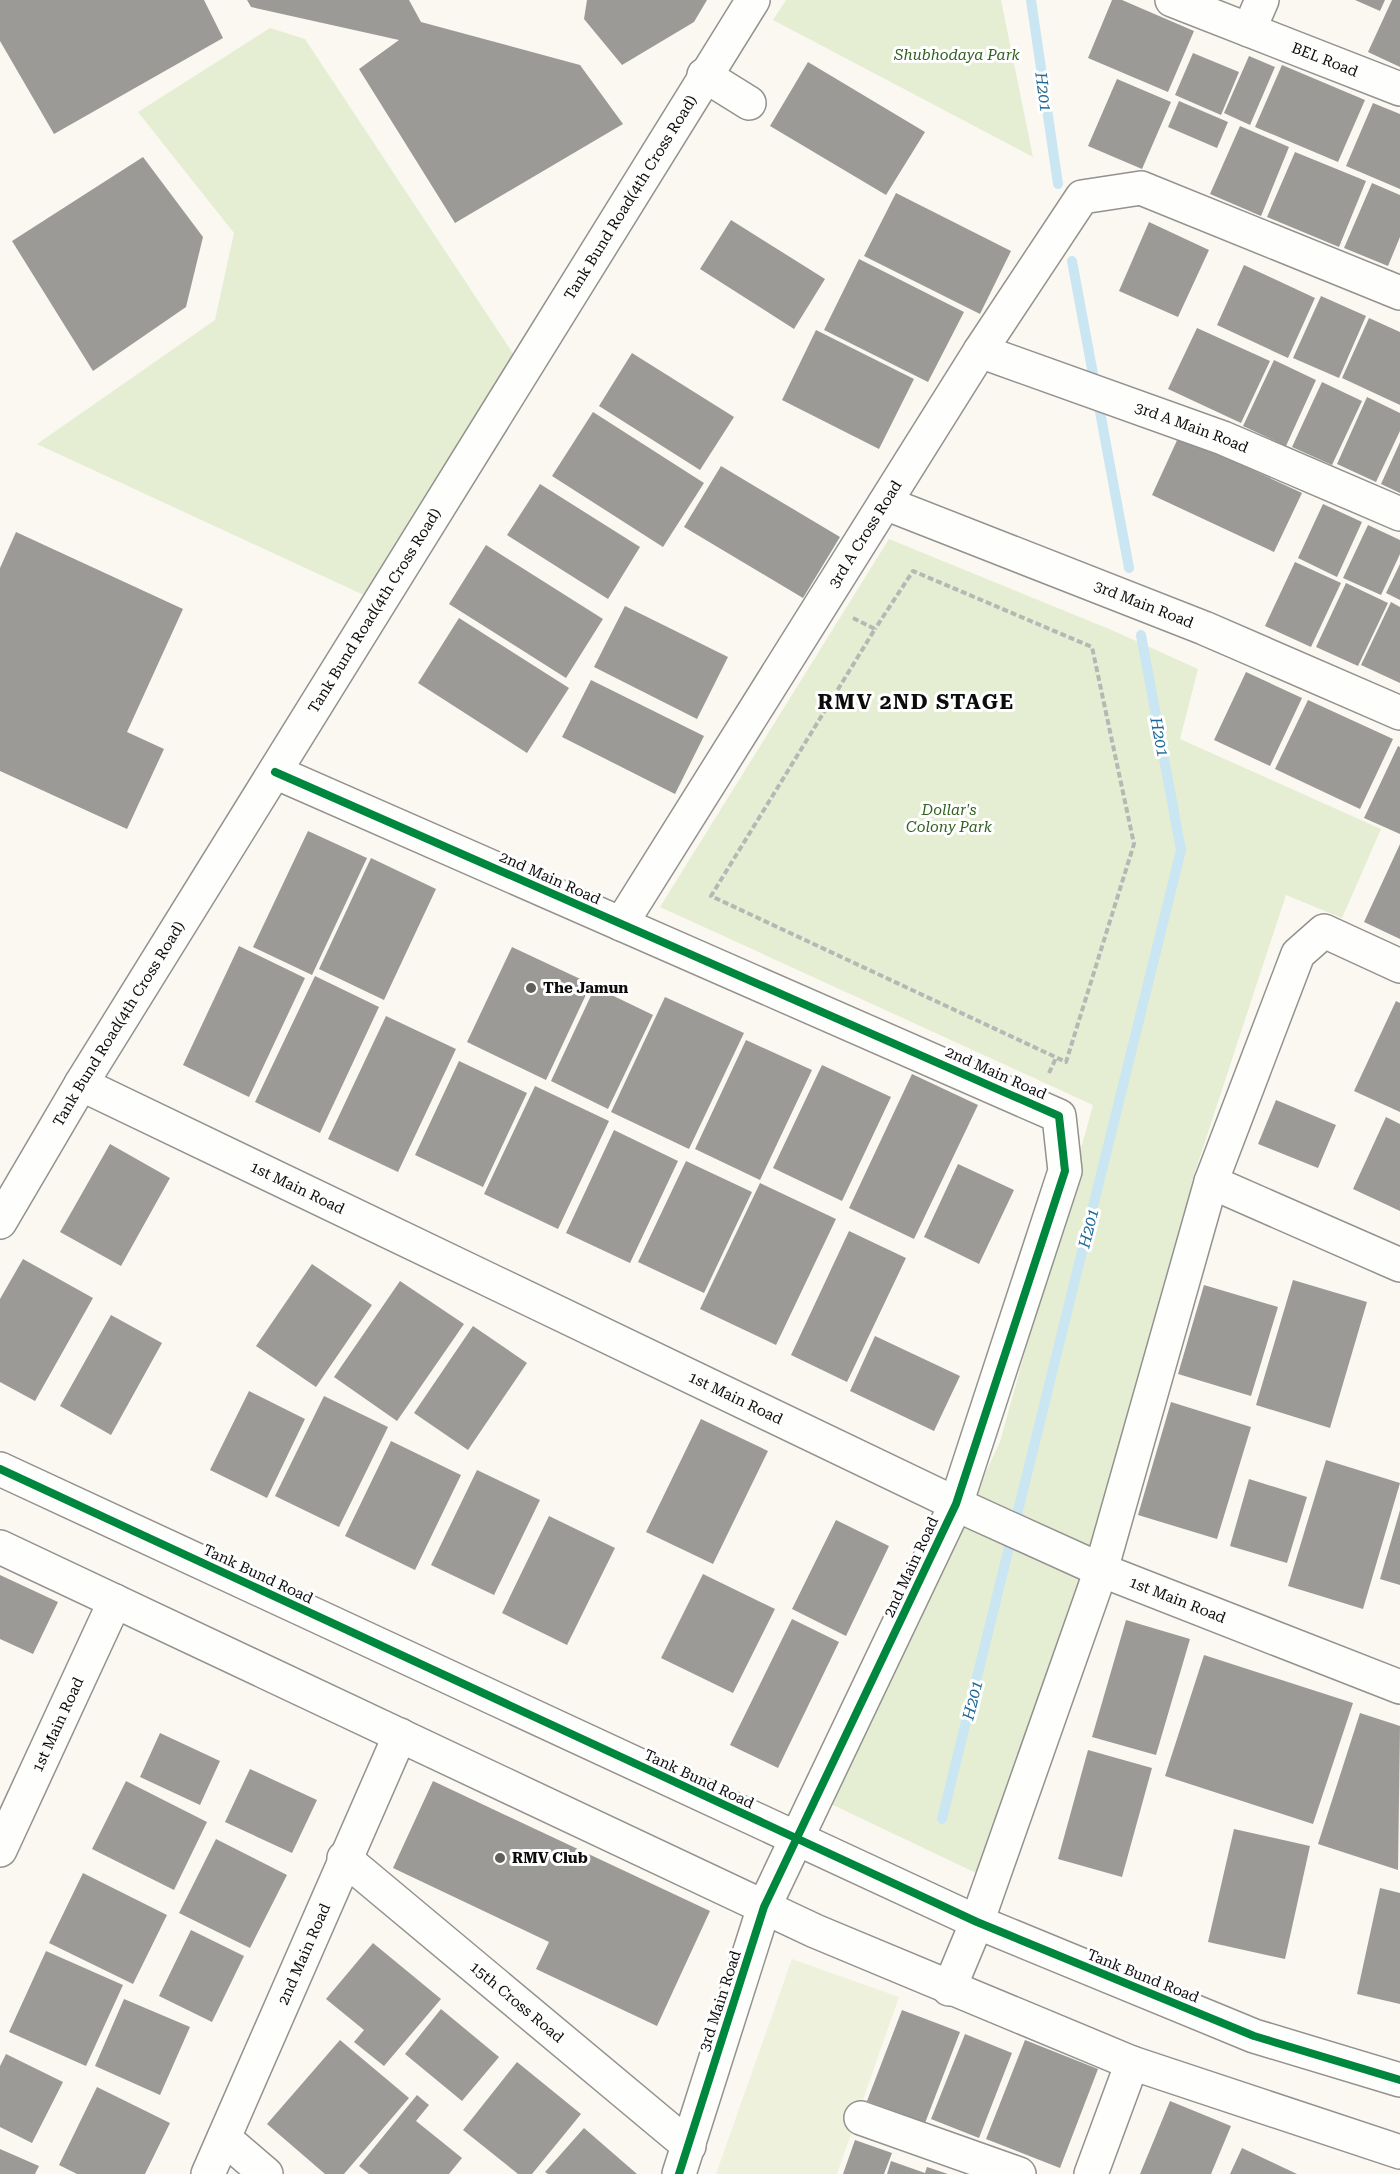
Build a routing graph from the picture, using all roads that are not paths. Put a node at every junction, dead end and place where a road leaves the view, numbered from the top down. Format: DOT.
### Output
graph roads {
  1 [pos="753,0"];
  2 [pos="1172,0"];
  3 [pos="1262,0"];
  4 [pos="1249,30"];
  5 [pos="704,75"];
  6 [pos="1400,88"];
  7 [pos="749,103"];
  8 [pos="1400,292"];
  9 [pos="980,351"];
  10 [pos="885,503"];
  11 [pos="1400,514"];
  12 [pos="1400,713"];
  13 [pos="275,772"];
  14 [pos="621,924"];
  15 [pos="1400,966"];
  16 [pos="81,1084"];
  17 [pos="1211,1182"];
  18 [pos="0,1222"];
  19 [pos="1400,1265"];
  20 [pos="0,1469"];
  21 [pos="964,1508"];
  22 [pos="0,1547"];
  23 [pos="1087,1563"];
  24 [pos="115,1601"];
  25 [pos="1400,1688"];
  26 [pos="400,1735"];
  27 [pos="796,1839"];
  28 [pos="0,1850"];
  29 [pos="344,1858"];
  30 [pos="773,1912"];
  31 [pos="977,1922"];
  32 [pos="949,1989"];
  33 [pos="1132,2062"];
  34 [pos="1400,2080"];
  35 [pos="861,2118"];
  36 [pos="224,2138"];
  37 [pos="1400,2152"];
  38 [pos="684,2160"];
  39 [pos="208,2174"];
  40 [pos="266,2174"];
  41 [pos="1019,2174"];
  42 [pos="1091,2174"];
  1 -- 5 [label="street, Tank Bund Road(4th Cross Road)"];
  2 -- 4 [label="street, BEL Road"];
  3 -- 4 [label="street"];
  4 -- 6 [label="street, BEL Road"];
  5 -- 7 [label="street"];
  5 -- 13 [label="street, Tank Bund Road(4th Cross Road)"];
  8 -- 9 [label="street, 3rd A Cross Road"];
  9 -- 10 [label="street, 3rd A Cross Road"];
  9 -- 11 [label="street, 3rd A Main Road"];
  10 -- 12 [label="street, 3rd Main Road"];
  10 -- 14 [label="street, 3rd A Cross Road"];
  13 -- 14 [label="street, 2nd Main Road"];
  13 -- 16 [label="street, Tank Bund Road(4th Cross Road)"];
  14 -- 21 [label="street, 2nd Main Road"];
  15 -- 17 [label="street"];
  16 -- 18 [label="street, Tank Bund Road(4th Cross Road)"];
  16 -- 21 [label="street, 1st Main Road"];
  17 -- 19 [label="street"];
  17 -- 23 [label="street"];
  20 -- 27 [label="street, Tank Bund Road"];
  21 -- 23 [label="street, 1st Main Road"];
  21 -- 27 [label="street, 2nd Main Road"];
  22 -- 24 [label="street"];
  23 -- 25 [label="street, 1st Main Road"];
  23 -- 31 [label="street"];
  24 -- 26 [label="street"];
  24 -- 28 [label="street, 1st Main Road"];
  26 -- 29 [label="street, 2nd Main Road"];
  26 -- 30 [label="street"];
  27 -- 30 [label="street, 3rd Main Road"];
  27 -- 31 [label="street, Tank Bund Road"];
  29 -- 36 [label="street, 2nd Main Road"];
  29 -- 38 [label="street, 15th Cross Road"];
  30 -- 32 [label="street"];
  30 -- 38 [label="street, 3rd Main Road"];
  31 -- 32 [label="street"];
  31 -- 34 [label="street, Tank Bund Road"];
  32 -- 33 [label="street"];
  33 -- 37 [label="street"];
  33 -- 42 [label="street"];
  35 -- 41 [label="street"];
  36 -- 39 [label="street, 2nd Main Road"];
  36 -- 40 [label="street"];
}
